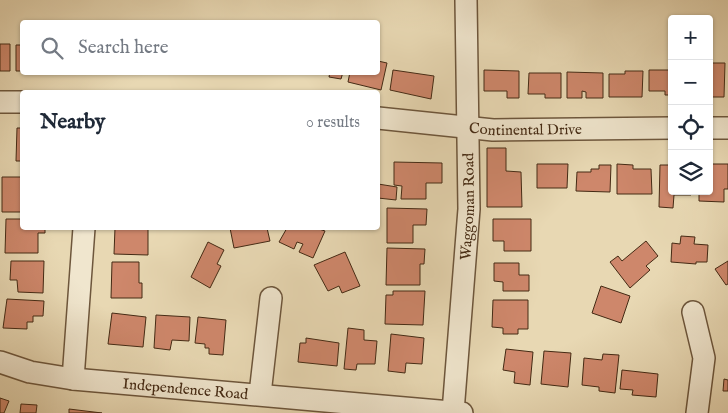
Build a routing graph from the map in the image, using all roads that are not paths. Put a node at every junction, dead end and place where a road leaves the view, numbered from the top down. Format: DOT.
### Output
graph roads {
  1 [pos="466,0"];
  2 [pos="0,102"];
  3 [pos="20,102"];
  4 [pos="380,118"];
  5 [pos="468,128"];
  6 [pos="668,128"];
  7 [pos="713,128"];
  8 [pos="728,128"];
  9 [pos="84,230"];
  10 [pos="271,298"];
  11 [pos="693,312"];
  12 [pos="0,362"];
  13 [pos="73,379"];
  14 [pos="260,394"];
  15 [pos="457,413"];
  16 [pos="697,413"];
  1 -- 5 [label="street, Waggoman Road"];
  2 -- 3 [label="street"];
  4 -- 5 [label="street, Continental Drive"];
  5 -- 6 [label="street, Continental Drive"];
  5 -- 15 [label="street, Waggoman Road"];
  7 -- 8 [label="street"];
  9 -- 13 [label="street"];
  10 -- 14 [label="street"];
  11 -- 16 [label="street"];
  12 -- 13 [label="street, Independence Road"];
  13 -- 14 [label="street, Independence Road"];
  14 -- 15 [label="street, Independence Road"];
}
